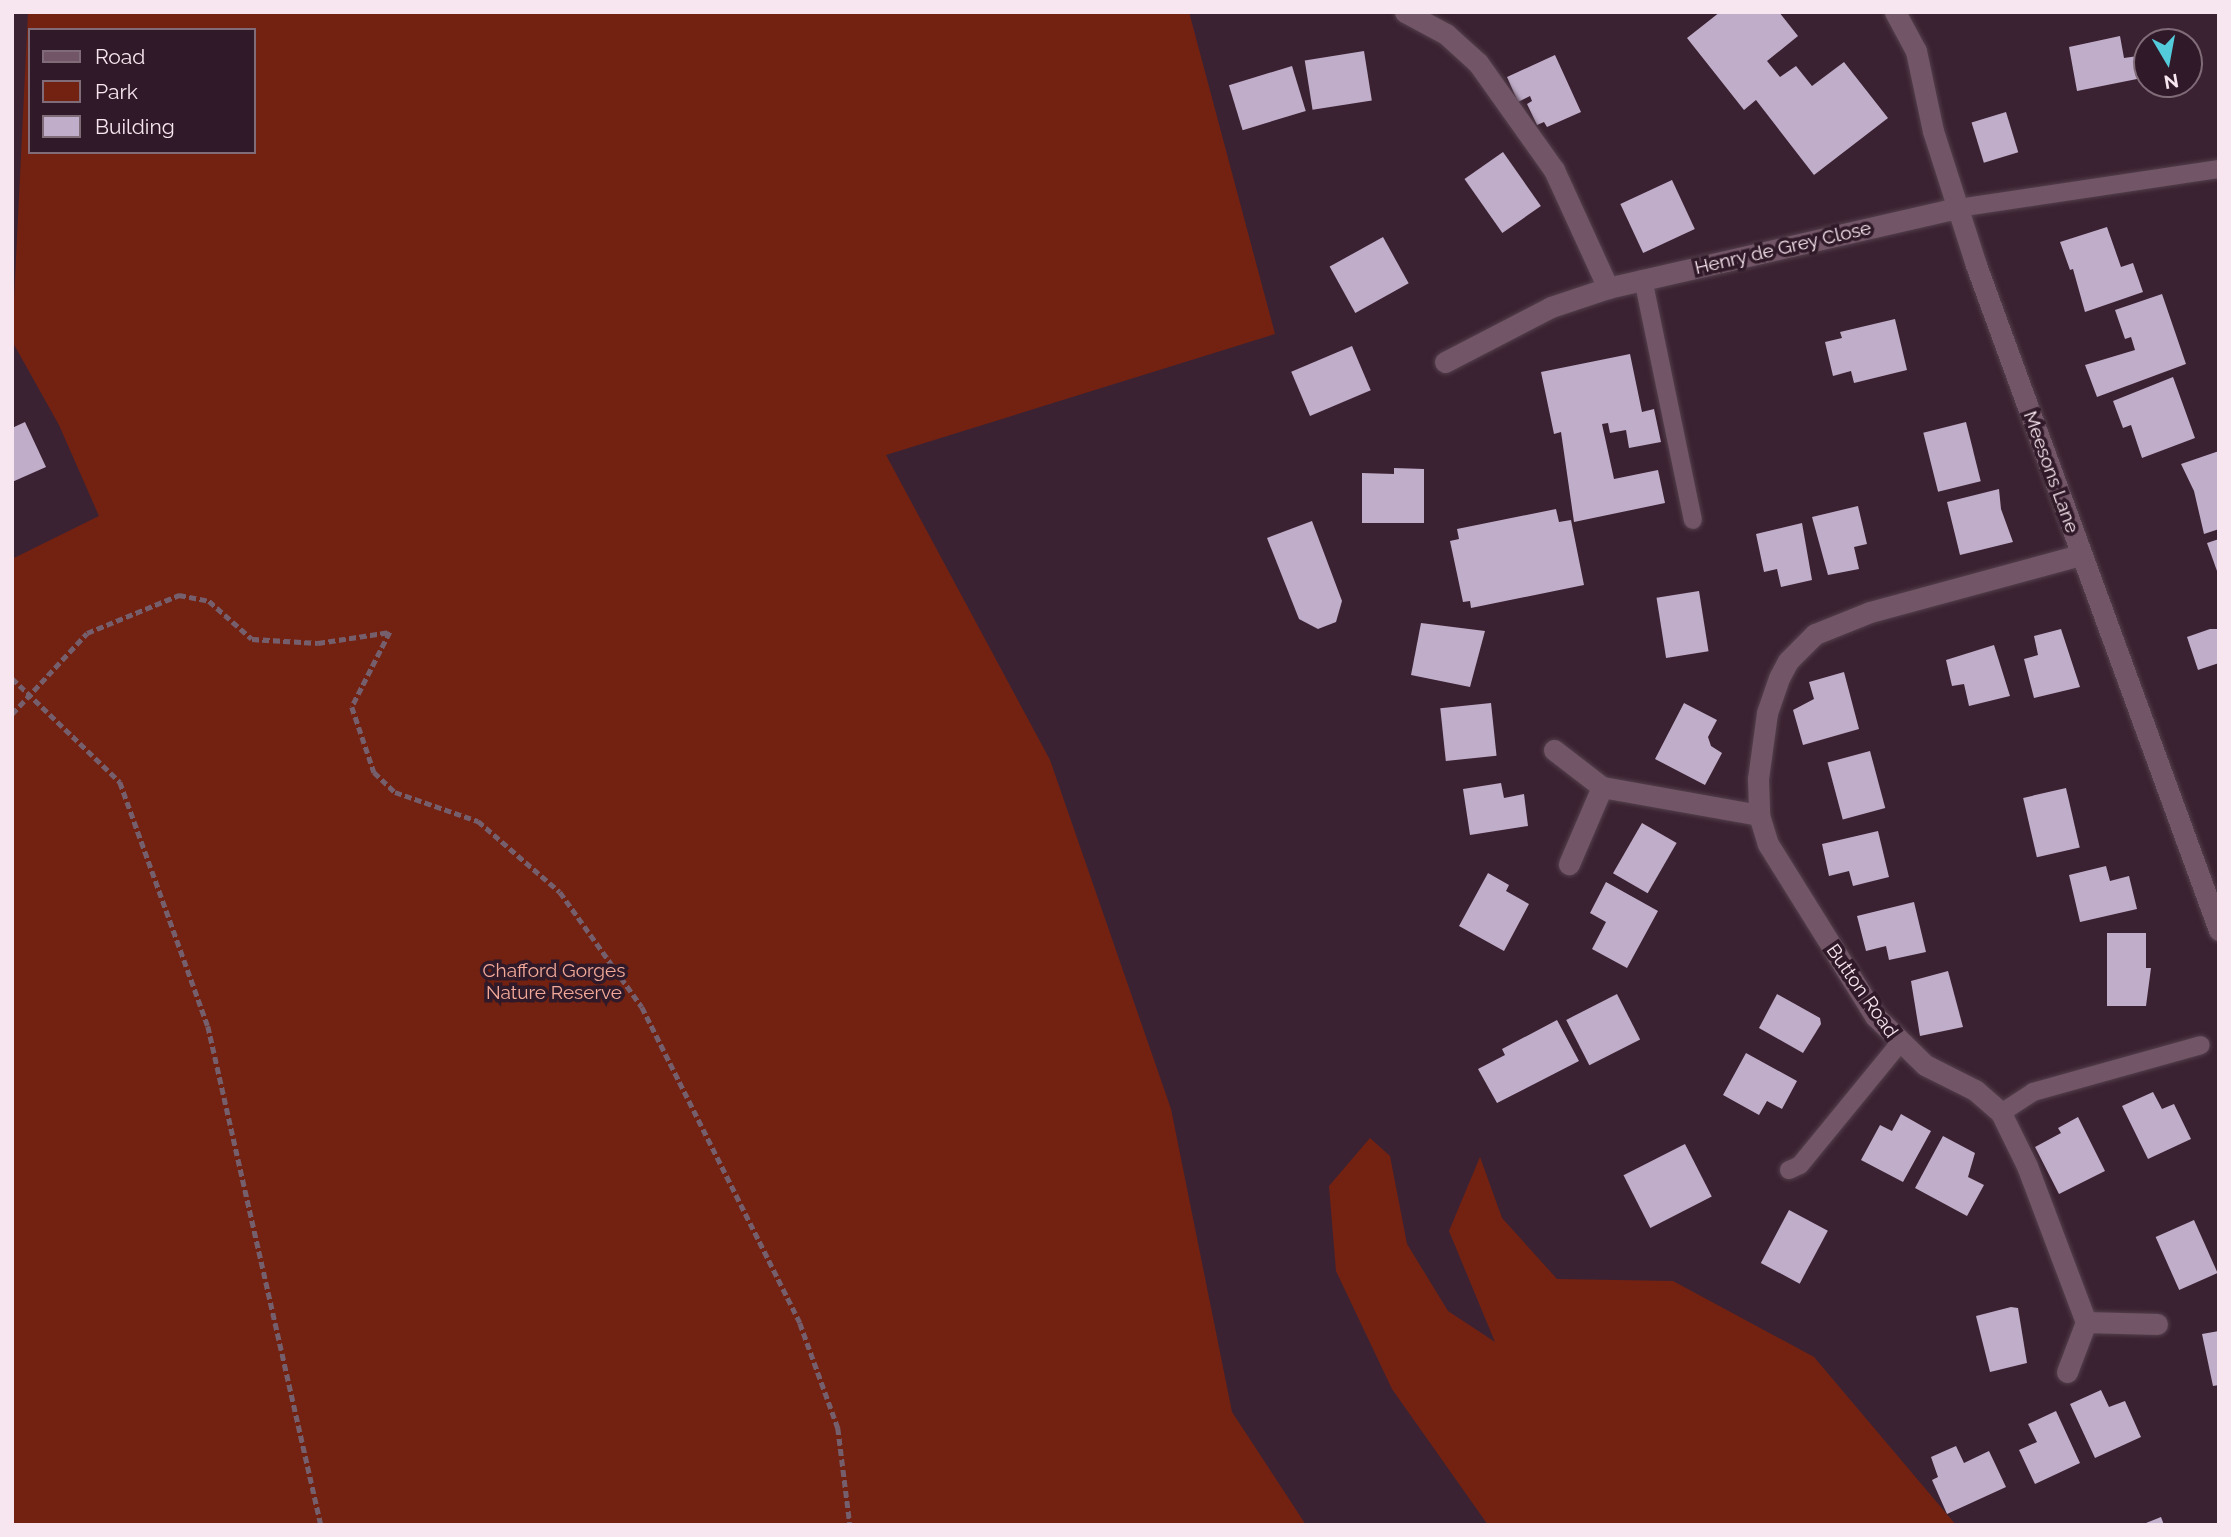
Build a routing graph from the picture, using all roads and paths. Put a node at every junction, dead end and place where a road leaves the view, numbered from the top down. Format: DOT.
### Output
graph roads {
  1 [pos="1405,12"];
  2 [pos="1895,12"];
  3 [pos="2219,169"];
  4 [pos="1958,208"];
  5 [pos="1643,279"];
  6 [pos="1608,288"];
  7 [pos="1445,362"];
  8 [pos="1693,520"];
  9 [pos="2080,555"];
  10 [pos="12,678"];
  11 [pos="29,696"];
  12 [pos="12,714"];
  13 [pos="1554,750"];
  14 [pos="1602,787"];
  15 [pos="1759,816"];
  16 [pos="1569,864"];
  17 [pos="2219,930"];
  18 [pos="1899,1044"];
  19 [pos="2201,1045"];
  20 [pos="2001,1114"];
  21 [pos="1789,1170"];
  22 [pos="2086,1322"];
  23 [pos="2157,1324"];
  24 [pos="2067,1372"];
  25 [pos="321,1525"];
  26 [pos="850,1525"];
  1 -- 6 [label="street"];
  2 -- 4 [label="street, Meesons Lane"];
  3 -- 4 [label="lane"];
  4 -- 5 [label="street, Henry de Grey Close"];
  4 -- 9 [label="street, Meesons Lane"];
  5 -- 6 [label="street, Henry de Grey Close"];
  5 -- 8 [label="lane"];
  6 -- 7 [label="street, Henry de Grey Close"];
  9 -- 15 [label="street, Button Road"];
  9 -- 17 [label="street, Meesons Lane"];
  10 -- 11 [label="path"];
  11 -- 12 [label="path"];
  11 -- 25 [label="path"];
  11 -- 26 [label="path"];
  13 -- 14 [label="street"];
  14 -- 15 [label="street"];
  14 -- 16 [label="street"];
  15 -- 18 [label="street, Button Road"];
  18 -- 20 [label="street, Button Road"];
  18 -- 21 [label="lane"];
  19 -- 20 [label="lane"];
  20 -- 22 [label="street, Button Road"];
  22 -- 23 [label="street"];
  22 -- 24 [label="street"];
}
